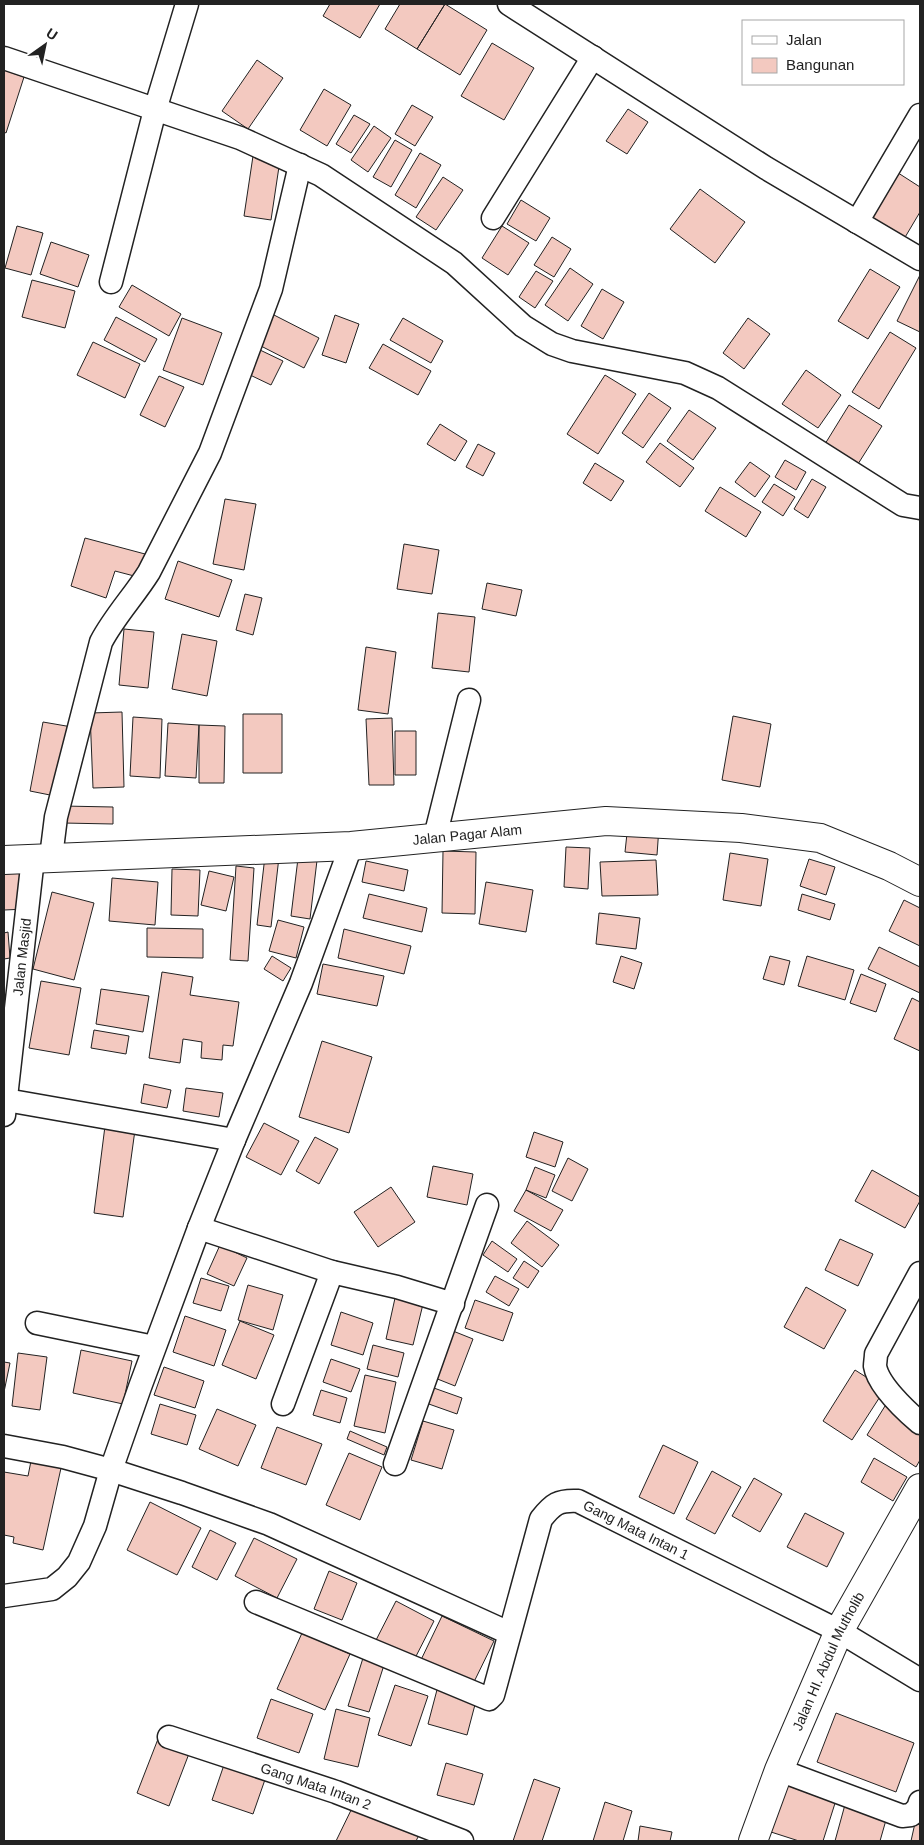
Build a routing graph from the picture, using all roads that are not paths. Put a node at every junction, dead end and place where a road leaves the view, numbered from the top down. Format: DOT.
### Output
graph roads {
  1 [pos="187,4"];
  2 [pos="509,4"];
  3 [pos="593,57"];
  4 [pos="4,58"];
  5 [pos="155,110"];
  6 [pos="920,116"];
  7 [pos="300,166"];
  8 [pos="493,218"];
  9 [pos="858,222"];
  10 [pos="920,259"];
  11 [pos="111,282"];
  12 [pos="920,508"];
  13 [pos="470,700"];
  14 [pos="435,837"];
  15 [pos="351,846"];
  16 [pos="42,858"];
  17 [pos="4,860"];
  18 [pos="920,882"];
  19 [pos="5,1107"];
  20 [pos="234,1140"];
  21 [pos="487,1204"];
  22 [pos="199,1228"];
  23 [pos="332,1272"];
  24 [pos="920,1273"];
  25 [pos="453,1304"];
  26 [pos="37,1324"];
  27 [pos="154,1347"];
  28 [pos="283,1404"];
  29 [pos="920,1423"];
  30 [pos="4,1446"];
  31 [pos="396,1464"];
  32 [pos="111,1470"];
  33 [pos="920,1488"];
  34 [pos="4,1596"];
  35 [pos="256,1602"];
  36 [pos="839,1631"];
  37 [pos="509,1632"];
  38 [pos="920,1680"];
  39 [pos="169,1737"];
  40 [pos="779,1770"];
  41 [pos="920,1802"];
  42 [pos="462,1841"];
  43 [pos="753,1841"];
  1 -- 5 [label="street"];
  2 -- 3 [label="street"];
  3 -- 8 [label="street"];
  3 -- 9 [label="street"];
  4 -- 5 [label="street"];
  5 -- 7 [label="street"];
  5 -- 11 [label="street"];
  6 -- 9 [label="street"];
  7 -- 12 [label="street"];
  7 -- 16 [label="street, Jalan Masjid"];
  9 -- 10 [label="street"];
  13 -- 14 [label="street"];
  14 -- 15 [label="street, Jalan Pagar Alam"];
  14 -- 18 [label="street, Jalan Pagar Alam"];
  15 -- 16 [label="street, Jalan Pagar Alam"];
  15 -- 20 [label="street"];
  16 -- 17 [label="street, Jalan Pagar Alam"];
  16 -- 19 [label="street, Jalan Masjid"];
  19 -- 20 [label="street"];
  20 -- 22 [label="street"];
  21 -- 25 [label="street"];
  22 -- 23 [label="street"];
  22 -- 27 [label="street"];
  23 -- 25 [label="street"];
  23 -- 28 [label="street"];
  24 -- 29 [label="street"];
  25 -- 31 [label="street"];
  26 -- 27 [label="street"];
  27 -- 32 [label="street"];
  30 -- 32 [label="street"];
  32 -- 34 [label="street"];
  32 -- 37 [label="street"];
  33 -- 36 [label="street, Jalan HI. Abdul Mutholib"];
  35 -- 37 [label="street, Gang Mata Intan 1"];
  36 -- 37 [label="street, Gang Mata Intan 1"];
  36 -- 38 [label="street, Gang Mata Intan 1"];
  36 -- 40 [label="street, Jalan HI. Abdul Mutholib"];
  39 -- 42 [label="street, Gang Mata Intan 2"];
  40 -- 41 [label="street"];
  40 -- 43 [label="street, Jalan HI. Abdul Mutholib"];
}
